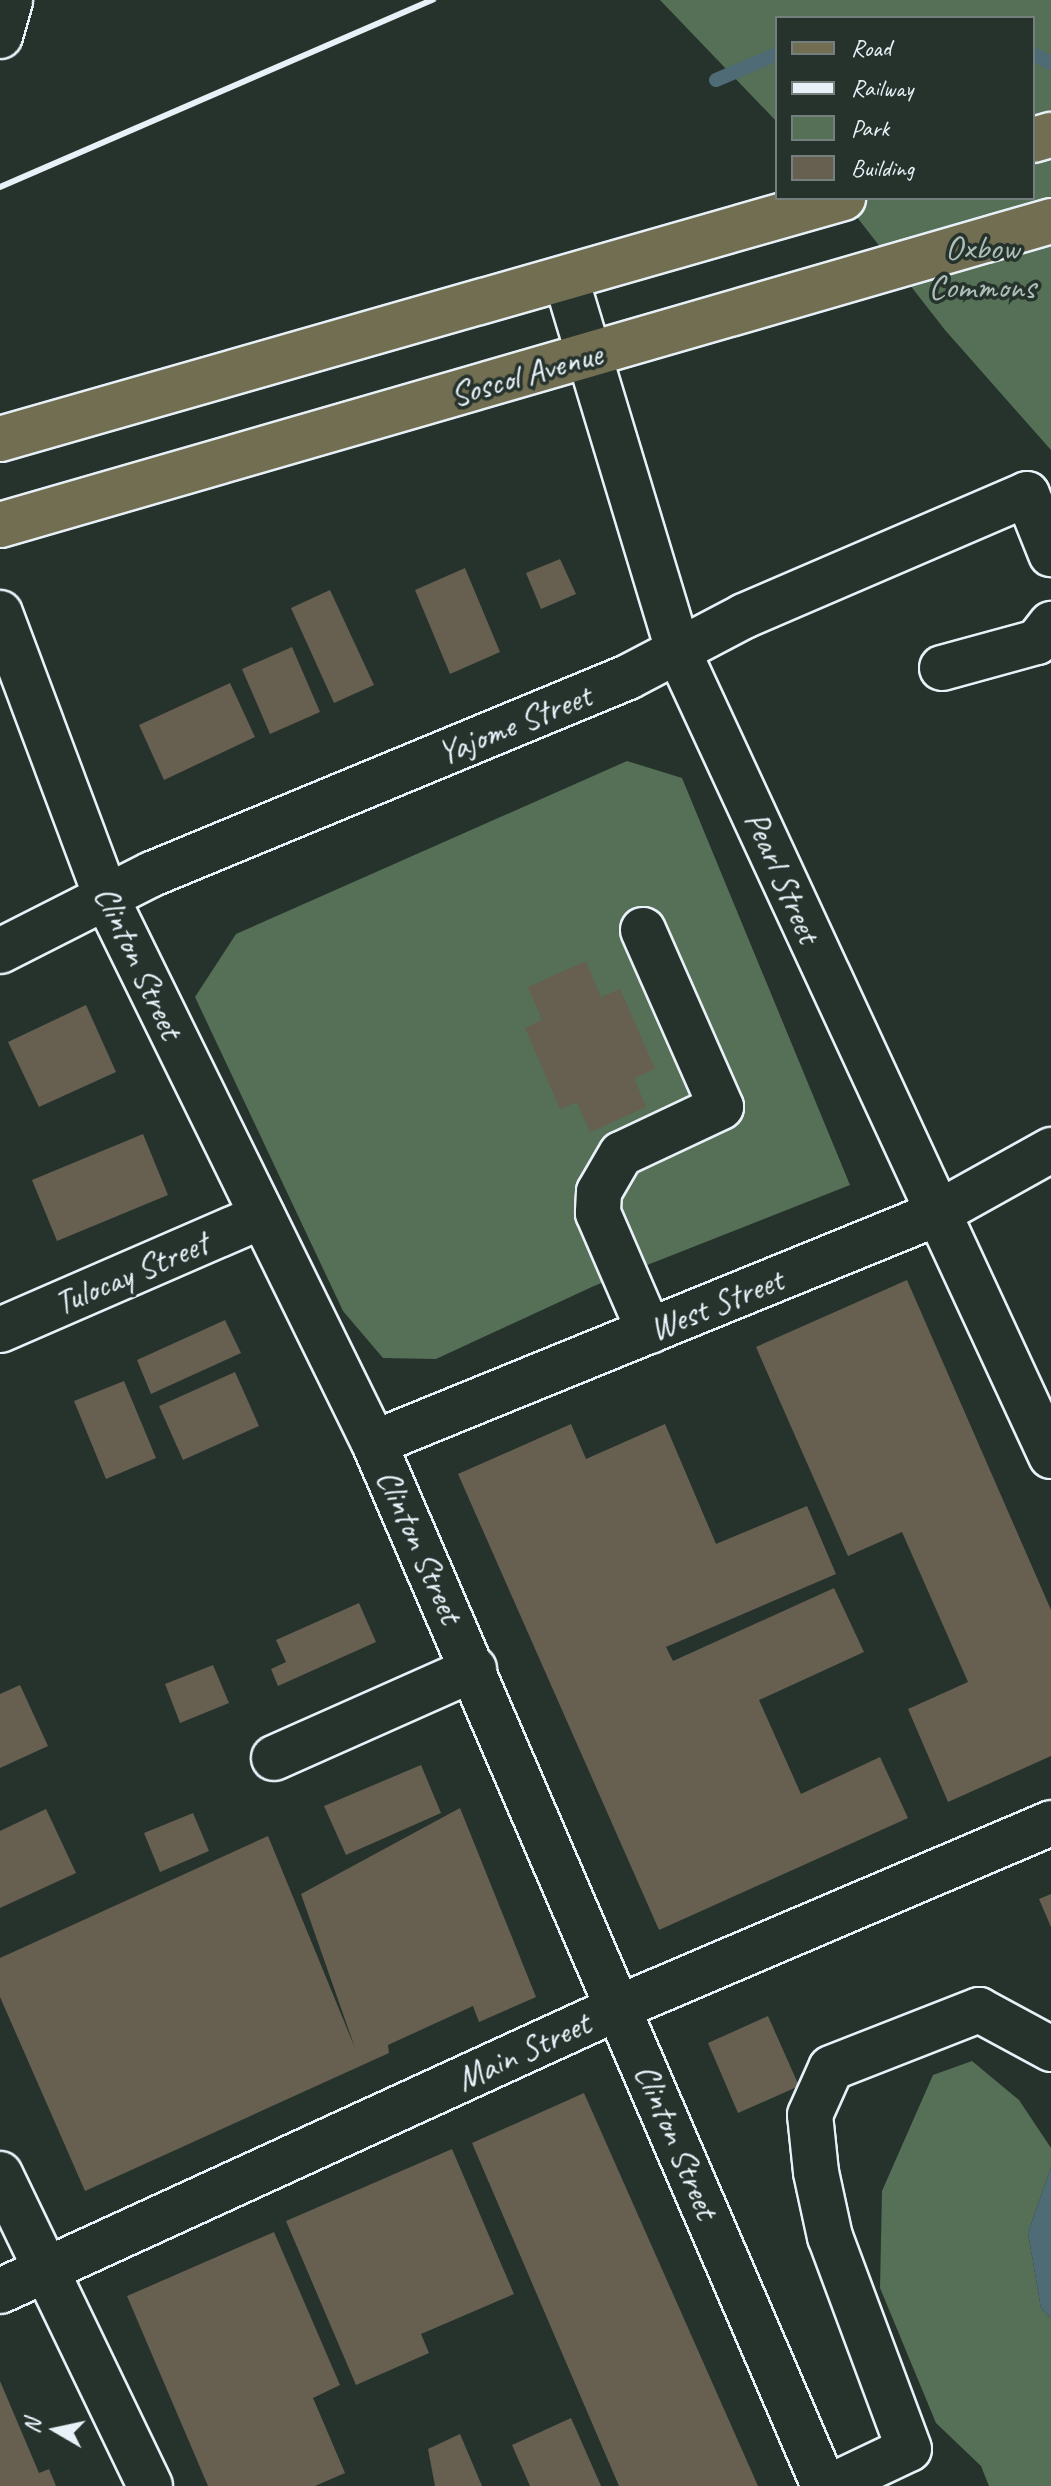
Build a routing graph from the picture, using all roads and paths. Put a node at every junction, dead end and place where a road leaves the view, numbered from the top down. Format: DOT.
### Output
graph roads {
  1 [pos="10,0"];
  2 [pos="0,36"];
  3 [pos="836,200"];
  4 [pos="1051,221"];
  5 [pos="566,279"];
  6 [pos="588,357"];
  7 [pos="0,439"];
  8 [pos="0,525"];
  9 [pos="1051,554"];
  10 [pos="0,613"];
  11 [pos="1051,624"];
  12 [pos="679,653"];
  13 [pos="942,668"];
  14 [pos="106,897"];
  15 [pos="643,930"];
  16 [pos="0,951"];
  17 [pos="1051,1150"];
  18 [pos="936,1214"];
  19 [pos="262,1216"];
  20 [pos="0,1330"];
  21 [pos="649,1331"];
  22 [pos="374,1443"];
  23 [pos="1051,1456"];
  24 [pos="474,1669"];
  25 [pos="274,1758"];
  26 [pos="1051,1823"];
  27 [pos="620,2007"];
  28 [pos="1051,2049"];
  29 [pos="0,2174"];
  30 [pos="46,2272"];
  31 [pos="0,2291"];
  32 [pos="150,2486"];
  33 [pos="824,2486"];
  34 [pos="831,2486"];
  1 -- 2 [label="street"];
  3 -- 5 [label="main road"];
  4 -- 6 [label="main road, Soscol Avenue"];
  5 -- 6 [label="street, Pearl Street"];
  5 -- 7 [label="main road"];
  6 -- 8 [label="main road, Soscol Avenue"];
  6 -- 12 [label="street, Pearl Street"];
  9 -- 12 [label="street, Yajome Street"];
  10 -- 14 [label="street, Clinton Street"];
  11 -- 13 [label="street"];
  12 -- 14 [label="street, Yajome Street"];
  12 -- 18 [label="street, Pearl Street"];
  14 -- 16 [label="street, Yajome Street"];
  14 -- 19 [label="street, Clinton Street"];
  15 -- 21 [label="street"];
  17 -- 18 [label="street, West Street"];
  18 -- 21 [label="street, West Street"];
  18 -- 23 [label="street, Pearl Street"];
  19 -- 20 [label="street, Tulocay Street"];
  19 -- 22 [label="street, Clinton Street"];
  21 -- 22 [label="street, West Street"];
  22 -- 24 [label="street, Clinton Street"];
  24 -- 25 [label="street"];
  24 -- 27 [label="street, Clinton Street"];
  26 -- 27 [label="street, Main Street"];
  27 -- 30 [label="street, Main Street"];
  27 -- 33 [label="street, Clinton Street"];
  28 -- 34 [label="street"];
  29 -- 30 [label="street"];
  30 -- 31 [label="street, Main Street"];
  30 -- 32 [label="street"];
}
